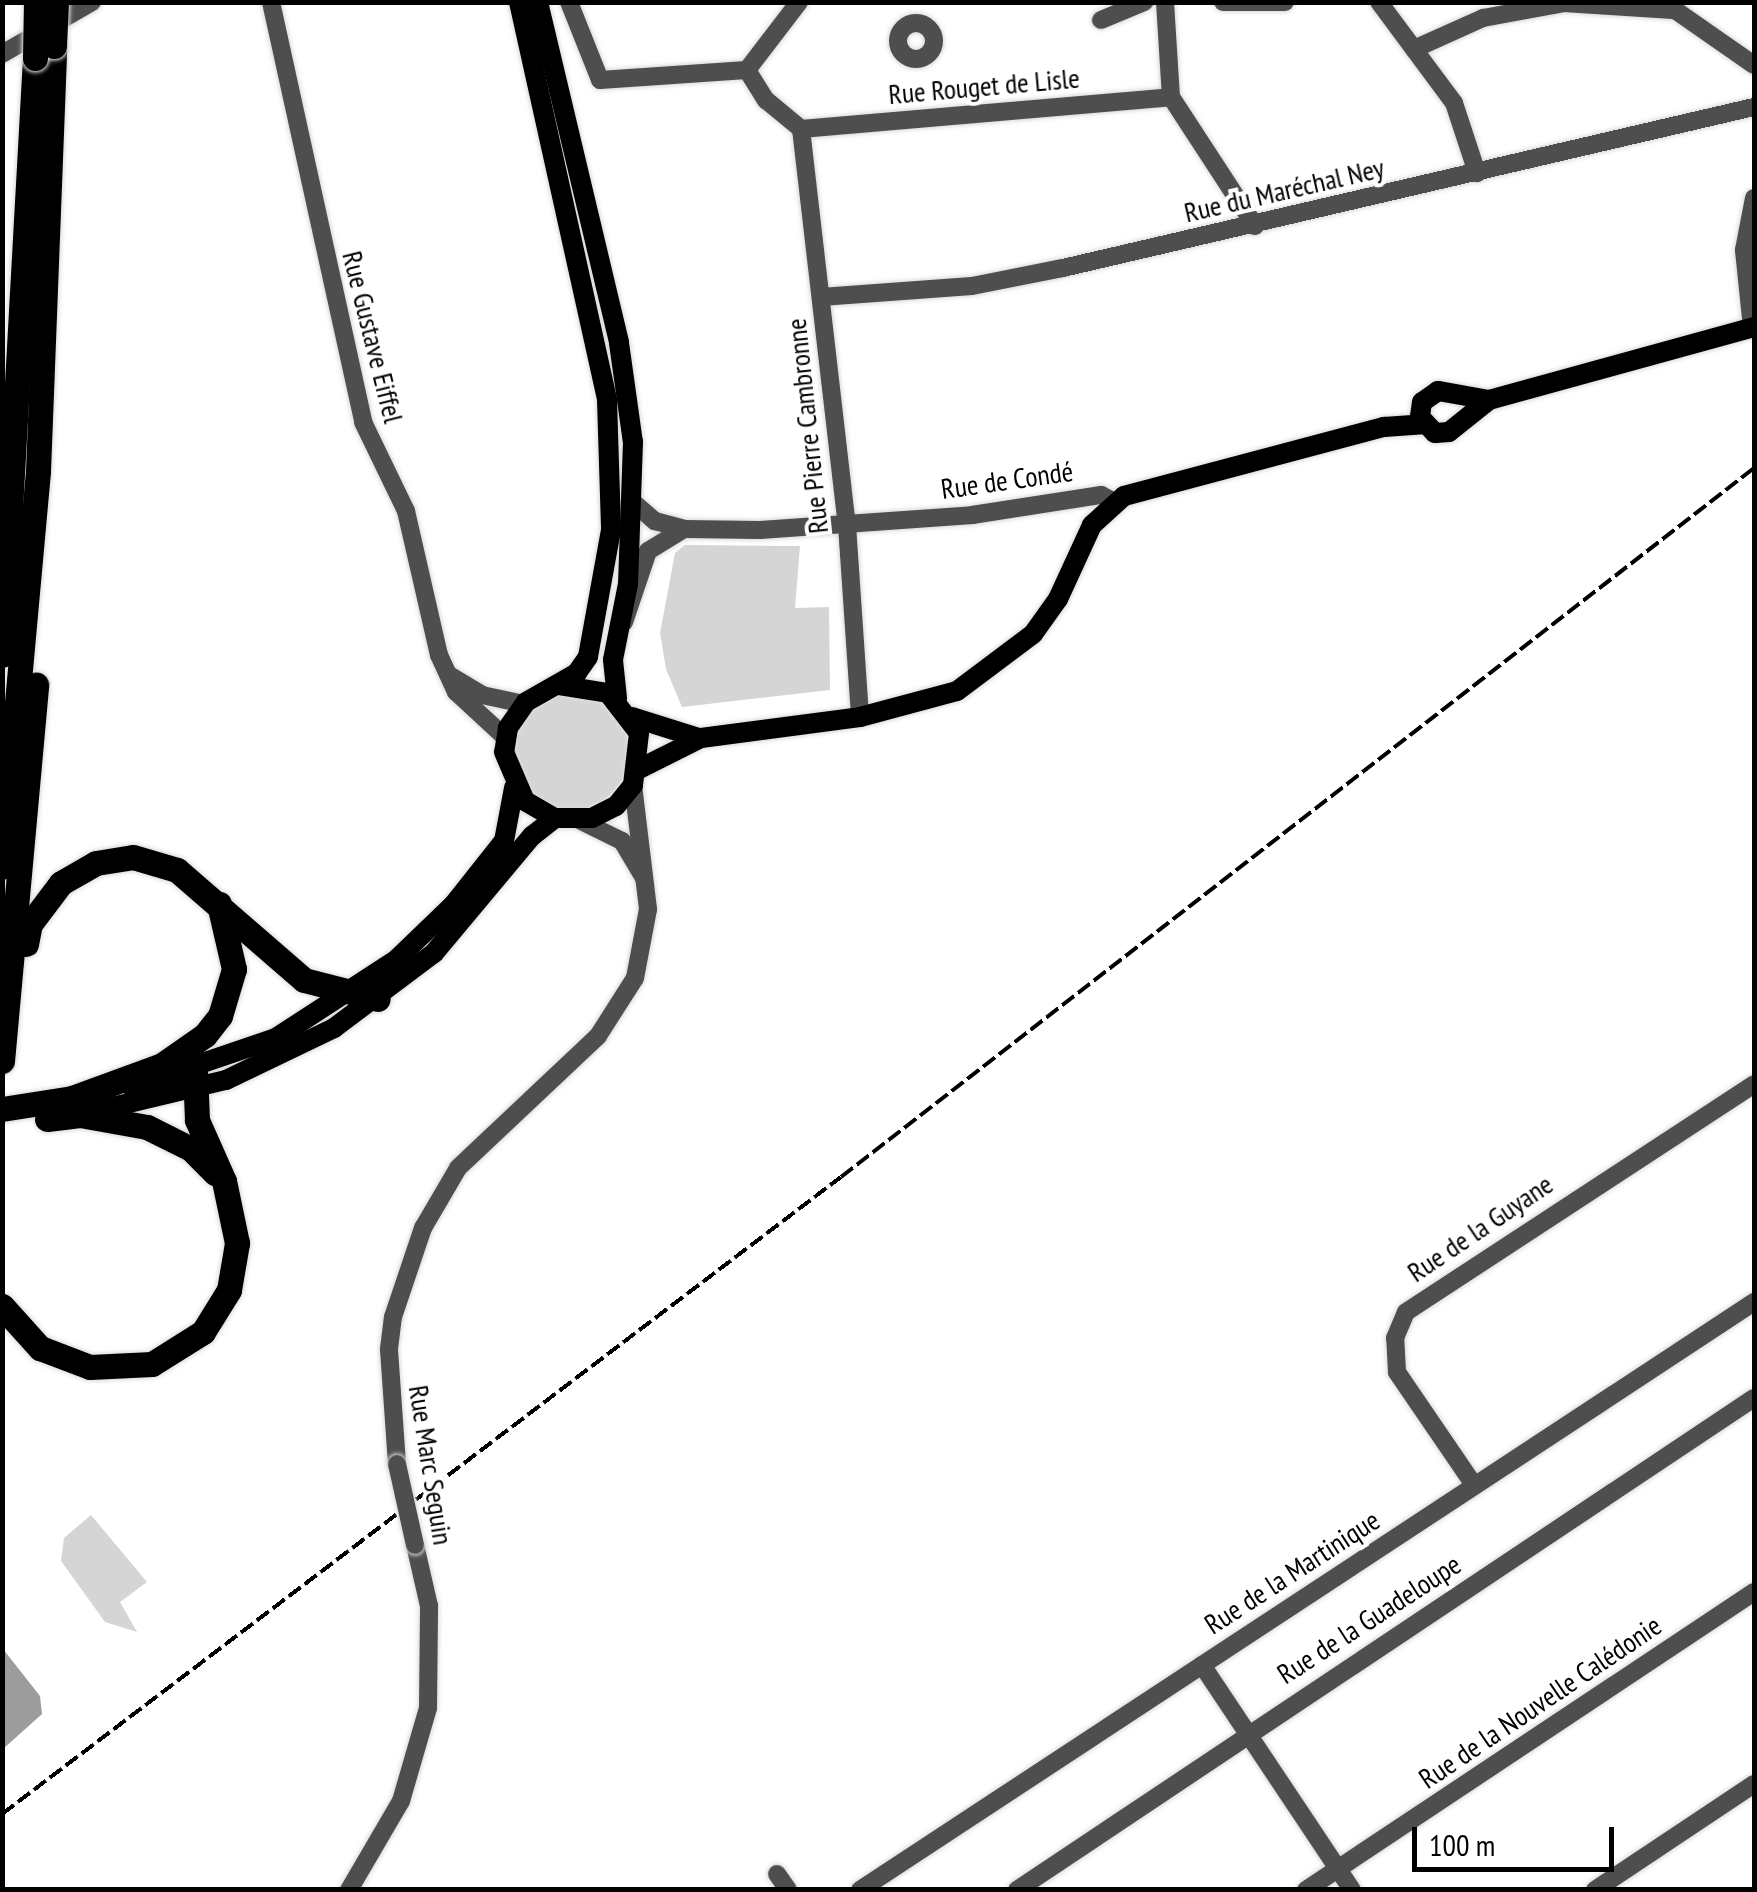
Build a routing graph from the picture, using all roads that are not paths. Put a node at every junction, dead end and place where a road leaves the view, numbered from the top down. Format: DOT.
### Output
graph roads {
  1 [pos="36,2"];
  2 [pos="56,2"];
  3 [pos="92,2"];
  4 [pos="271,2"];
  5 [pos="518,2"];
  6 [pos="538,2"];
  7 [pos="568,2"];
  8 [pos="800,2"];
  9 [pos="914,2"];
  10 [pos="1144,2"];
  11 [pos="1165,2"];
  12 [pos="1223,2"];
  13 [pos="1285,2"];
  14 [pos="1379,2"];
  15 [pos="1669,6"];
  16 [pos="1101,20"];
  17 [pos="915,22"];
  18 [pos="1414,49"];
  19 [pos="44,52"];
  20 [pos="2,54"];
  21 [pos="1754,65"];
  22 [pos="748,70"];
  23 [pos="1172,97"];
  24 [pos="1754,106"];
  25 [pos="801,129"];
  26 [pos="1477,173"];
  27 [pos="1754,198"];
  28 [pos="1255,226"];
  29 [pos="821,298"];
  30 [pos="1753,328"];
  31 [pos="1456,397"];
  32 [pos="1489,400"];
  33 [pos="1421,416"];
  34 [pos="20,418"];
  35 [pos="1460,422"];
  36 [pos="38,470"];
  37 [pos="2,484"];
  38 [pos="634,502"];
  39 [pos="1115,502"];
  40 [pos="847,526"];
  41 [pos="684,529"];
  42 [pos="620,629"];
  43 [pos="2,655"];
  44 [pos="448,674"];
  45 [pos="558,685"];
  46 [pos="617,700"];
  47 [pos="524,704"];
  48 [pos="632,716"];
  49 [pos="860,717"];
  50 [pos="506,738"];
  51 [pos="701,738"];
  52 [pos="636,777"];
  53 [pos="514,788"];
  54 [pos="555,818"];
  55 [pos="579,820"];
  56 [pos="2,868"];
  57 [pos="645,878"];
  58 [pos="219,904"];
  59 [pos="12,986"];
  60 [pos="349,995"];
  61 [pos="378,999"];
  62 [pos="2,1061"];
  63 [pos="195,1081"];
  64 [pos="1754,1084"];
  65 [pos="76,1106"];
  66 [pos="2,1109"];
  67 [pos="33,1113"];
  68 [pos="2,1125"];
  69 [pos="224,1181"];
  70 [pos="1754,1302"];
  71 [pos="2,1306"];
  72 [pos="1754,1398"];
  73 [pos="1474,1485"];
  74 [pos="1754,1592"];
  75 [pos="1202,1665"];
  76 [pos="1248,1733"];
  77 [pos="1754,1784"];
  78 [pos="1338,1869"];
  79 [pos="349,1890"];
  80 [pos="860,1890"];
  81 [pos="1017,1890"];
  82 [pos="1306,1890"];
  83 [pos="1352,1890"];
  84 [pos="1595,1890"];
  1 -- 19 [label="highway, bridge"];
  2 -- 19 [label="highway, bridge"];
  3 -- 20 [label="street"];
  4 -- 44 [label="street, Rue Gustave Eiffel"];
  5 -- 45 [label="main road"];
  6 -- 38 [label="main road"];
  7 -- 22 [label="street"];
  8 -- 22 [label="street"];
  9 -- 17 [label="street"];
  10 -- 16 [label="street"];
  11 -- 23 [label="street"];
  12 -- 13 [label="street"];
  14 -- 18 [label="street"];
  15 -- 18 [label="street"];
  15 -- 21 [label="street"];
  18 -- 26 [label="street"];
  19 -- 34 [label="highway"];
  19 -- 36 [label="highway"];
  22 -- 25 [label="street"];
  23 -- 25 [label="street, Rue Rouget de Lisle"];
  23 -- 28 [label="street"];
  24 -- 26 [label="street, Rue du Maréchal Ney"];
  25 -- 29 [label="street, Rue Pierre Cambronne"];
  26 -- 28 [label="street, Rue du Maréchal Ney"];
  27 -- 30 [label="street"];
  28 -- 29 [label="street, Rue du Maréchal Ney"];
  29 -- 40 [label="street, Rue Pierre Cambronne"];
  30 -- 32 [label="main road"];
  31 -- 32 [label="main road"];
  31 -- 33 [label="main road"];
  31 -- 35 [label="main road"];
  32 -- 35 [label="main road"];
  33 -- 35 [label="main road"];
  33 -- 39 [label="main road, Rue de Condé"];
  34 -- 37 [label="highway"];
  34 -- 43 [label="highway"];
  36 -- 56 [label="highway"];
  36 -- 59 [label="highway"];
  38 -- 41 [label="street, Rue de Condé"];
  38 -- 42 [label="main road"];
  39 -- 40 [label="street, Rue de Condé"];
  39 -- 49 [label="main road"];
  40 -- 41 [label="street, Rue de Condé"];
  40 -- 49 [label="street, Rue Pierre Cambronne"];
  41 -- 42 [label="street"];
  42 -- 46 [label="main road"];
  44 -- 47 [label="street"];
  44 -- 50 [label="street, Rue Gustave Eiffel"];
  45 -- 46 [label="main road"];
  45 -- 47 [label="main road"];
  46 -- 48 [label="main road"];
  47 -- 50 [label="main road"];
  48 -- 51 [label="main road"];
  48 -- 52 [label="main road"];
  49 -- 51 [label="main road"];
  50 -- 53 [label="main road"];
  51 -- 52 [label="main road"];
  52 -- 55 [label="main road"];
  52 -- 57 [label="street, Rue Marc Seguin"];
  53 -- 54 [label="main road"];
  53 -- 60 [label="main road"];
  54 -- 55 [label="main road"];
  54 -- 61 [label="main road"];
  55 -- 57 [label="street"];
  57 -- 79 [label="street, Rue Marc Seguin, bridge"];
  58 -- 59 [label="highway"];
  58 -- 60 [label="highway"];
  58 -- 65 [label="highway"];
  59 -- 62 [label="highway"];
  60 -- 61 [label="highway"];
  60 -- 63 [label="main road"];
  61 -- 63 [label="main road"];
  63 -- 65 [label="main road"];
  63 -- 69 [label="highway"];
  64 -- 73 [label="street, Rue de la Guyane"];
  65 -- 67 [label="highway"];
  65 -- 69 [label="highway"];
  66 -- 67 [label="highway"];
  67 -- 68 [label="highway"];
  69 -- 71 [label="highway"];
  70 -- 73 [label="street, Rue de la Martinique"];
  72 -- 76 [label="street, Rue de la Guadeloupe"];
  73 -- 75 [label="street, Rue de la Martinique"];
  74 -- 78 [label="street, Rue de la Nouvelle Calédonie"];
  75 -- 76 [label="street"];
  75 -- 80 [label="street, Rue de la Martinique"];
  76 -- 78 [label="street"];
  76 -- 81 [label="street, Rue de la Guadeloupe"];
  77 -- 84 [label="street"];
  78 -- 82 [label="street, Rue de la Nouvelle Calédonie"];
  78 -- 83 [label="street"];
}
